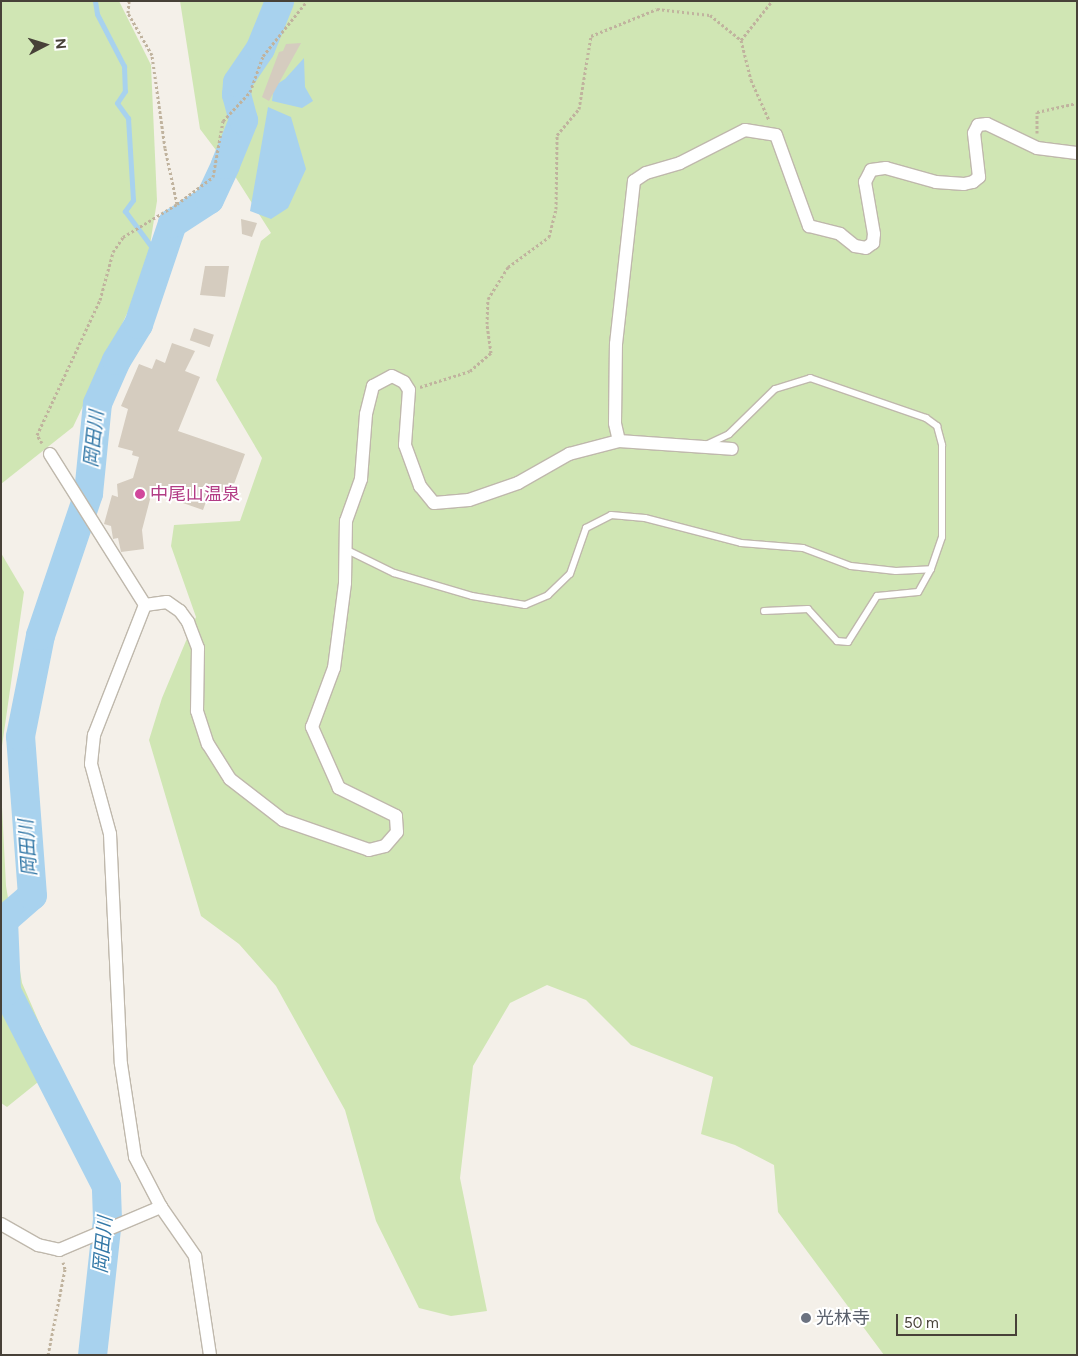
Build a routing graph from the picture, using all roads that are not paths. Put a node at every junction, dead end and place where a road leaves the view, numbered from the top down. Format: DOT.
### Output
graph roads {
  1 [pos="1077,153"];
  2 [pos="619,441"];
  3 [pos="704,447"];
  4 [pos="732,449"];
  5 [pos="50,454"];
  6 [pos="346,549"];
  7 [pos="931,569"];
  8 [pos="145,605"];
  9 [pos="764,611"];
  10 [pos="161,1207"];
  11 [pos="1,1224"];
  12 [pos="210,1355"];
  1 -- 2 [label="street"];
  2 -- 3 [label="street"];
  2 -- 6 [label="street"];
  3 -- 4 [label="street"];
  3 -- 7 [label="lane"];
  5 -- 8 [label="street"];
  6 -- 7 [label="lane"];
  6 -- 8 [label="street"];
  7 -- 9 [label="lane"];
  8 -- 10 [label="street"];
  10 -- 11 [label="street"];
  10 -- 12 [label="street"];
}
